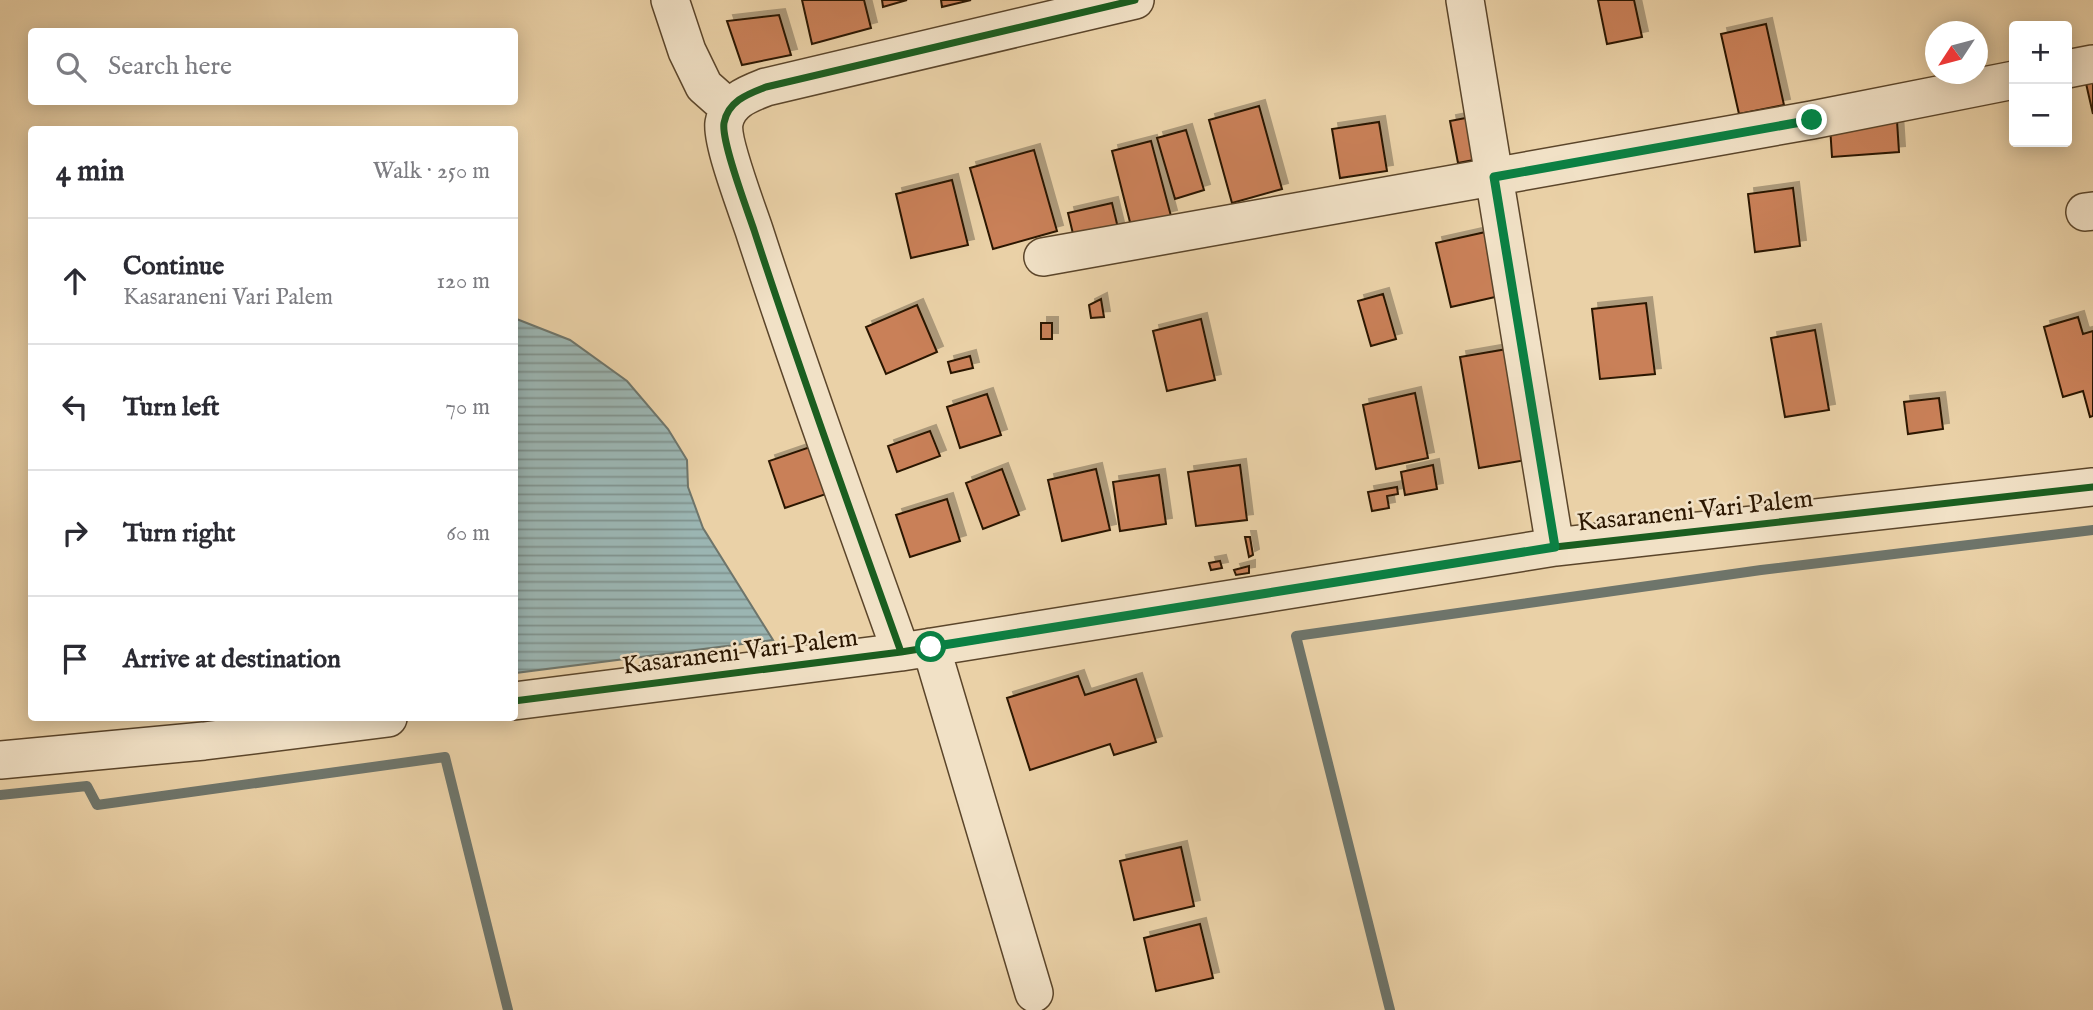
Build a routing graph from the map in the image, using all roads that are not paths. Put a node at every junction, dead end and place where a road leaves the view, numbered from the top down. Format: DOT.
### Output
graph roads {
  1 [pos="670,0"];
  2 [pos="1136,0"];
  3 [pos="1465,0"];
  4 [pos="2093,64"];
  5 [pos="2072,68"];
  6 [pos="2009,81"];
  7 [pos="730,109"];
  8 [pos="1494,177"];
  9 [pos="1043,257"];
  10 [pos="2093,487"];
  11 [pos="1555,547"];
  12 [pos="916,650"];
  13 [pos="518,700"];
  14 [pos="364,721"];
  15 [pos="0,760"];
  16 [pos="1034,993"];
  1 -- 7 [label="street"];
  2 -- 7 [label="street"];
  3 -- 8 [label="street"];
  4 -- 5 [label="street"];
  6 -- 8 [label="street"];
  7 -- 12 [label="street"];
  8 -- 9 [label="street"];
  8 -- 11 [label="street"];
  10 -- 11 [label="street, Kasaraneni Vari Palem"];
  11 -- 12 [label="street, Kasaraneni Vari Palem"];
  12 -- 13 [label="street, Kasaraneni Vari Palem"];
  12 -- 16 [label="street"];
  14 -- 15 [label="street"];
}
